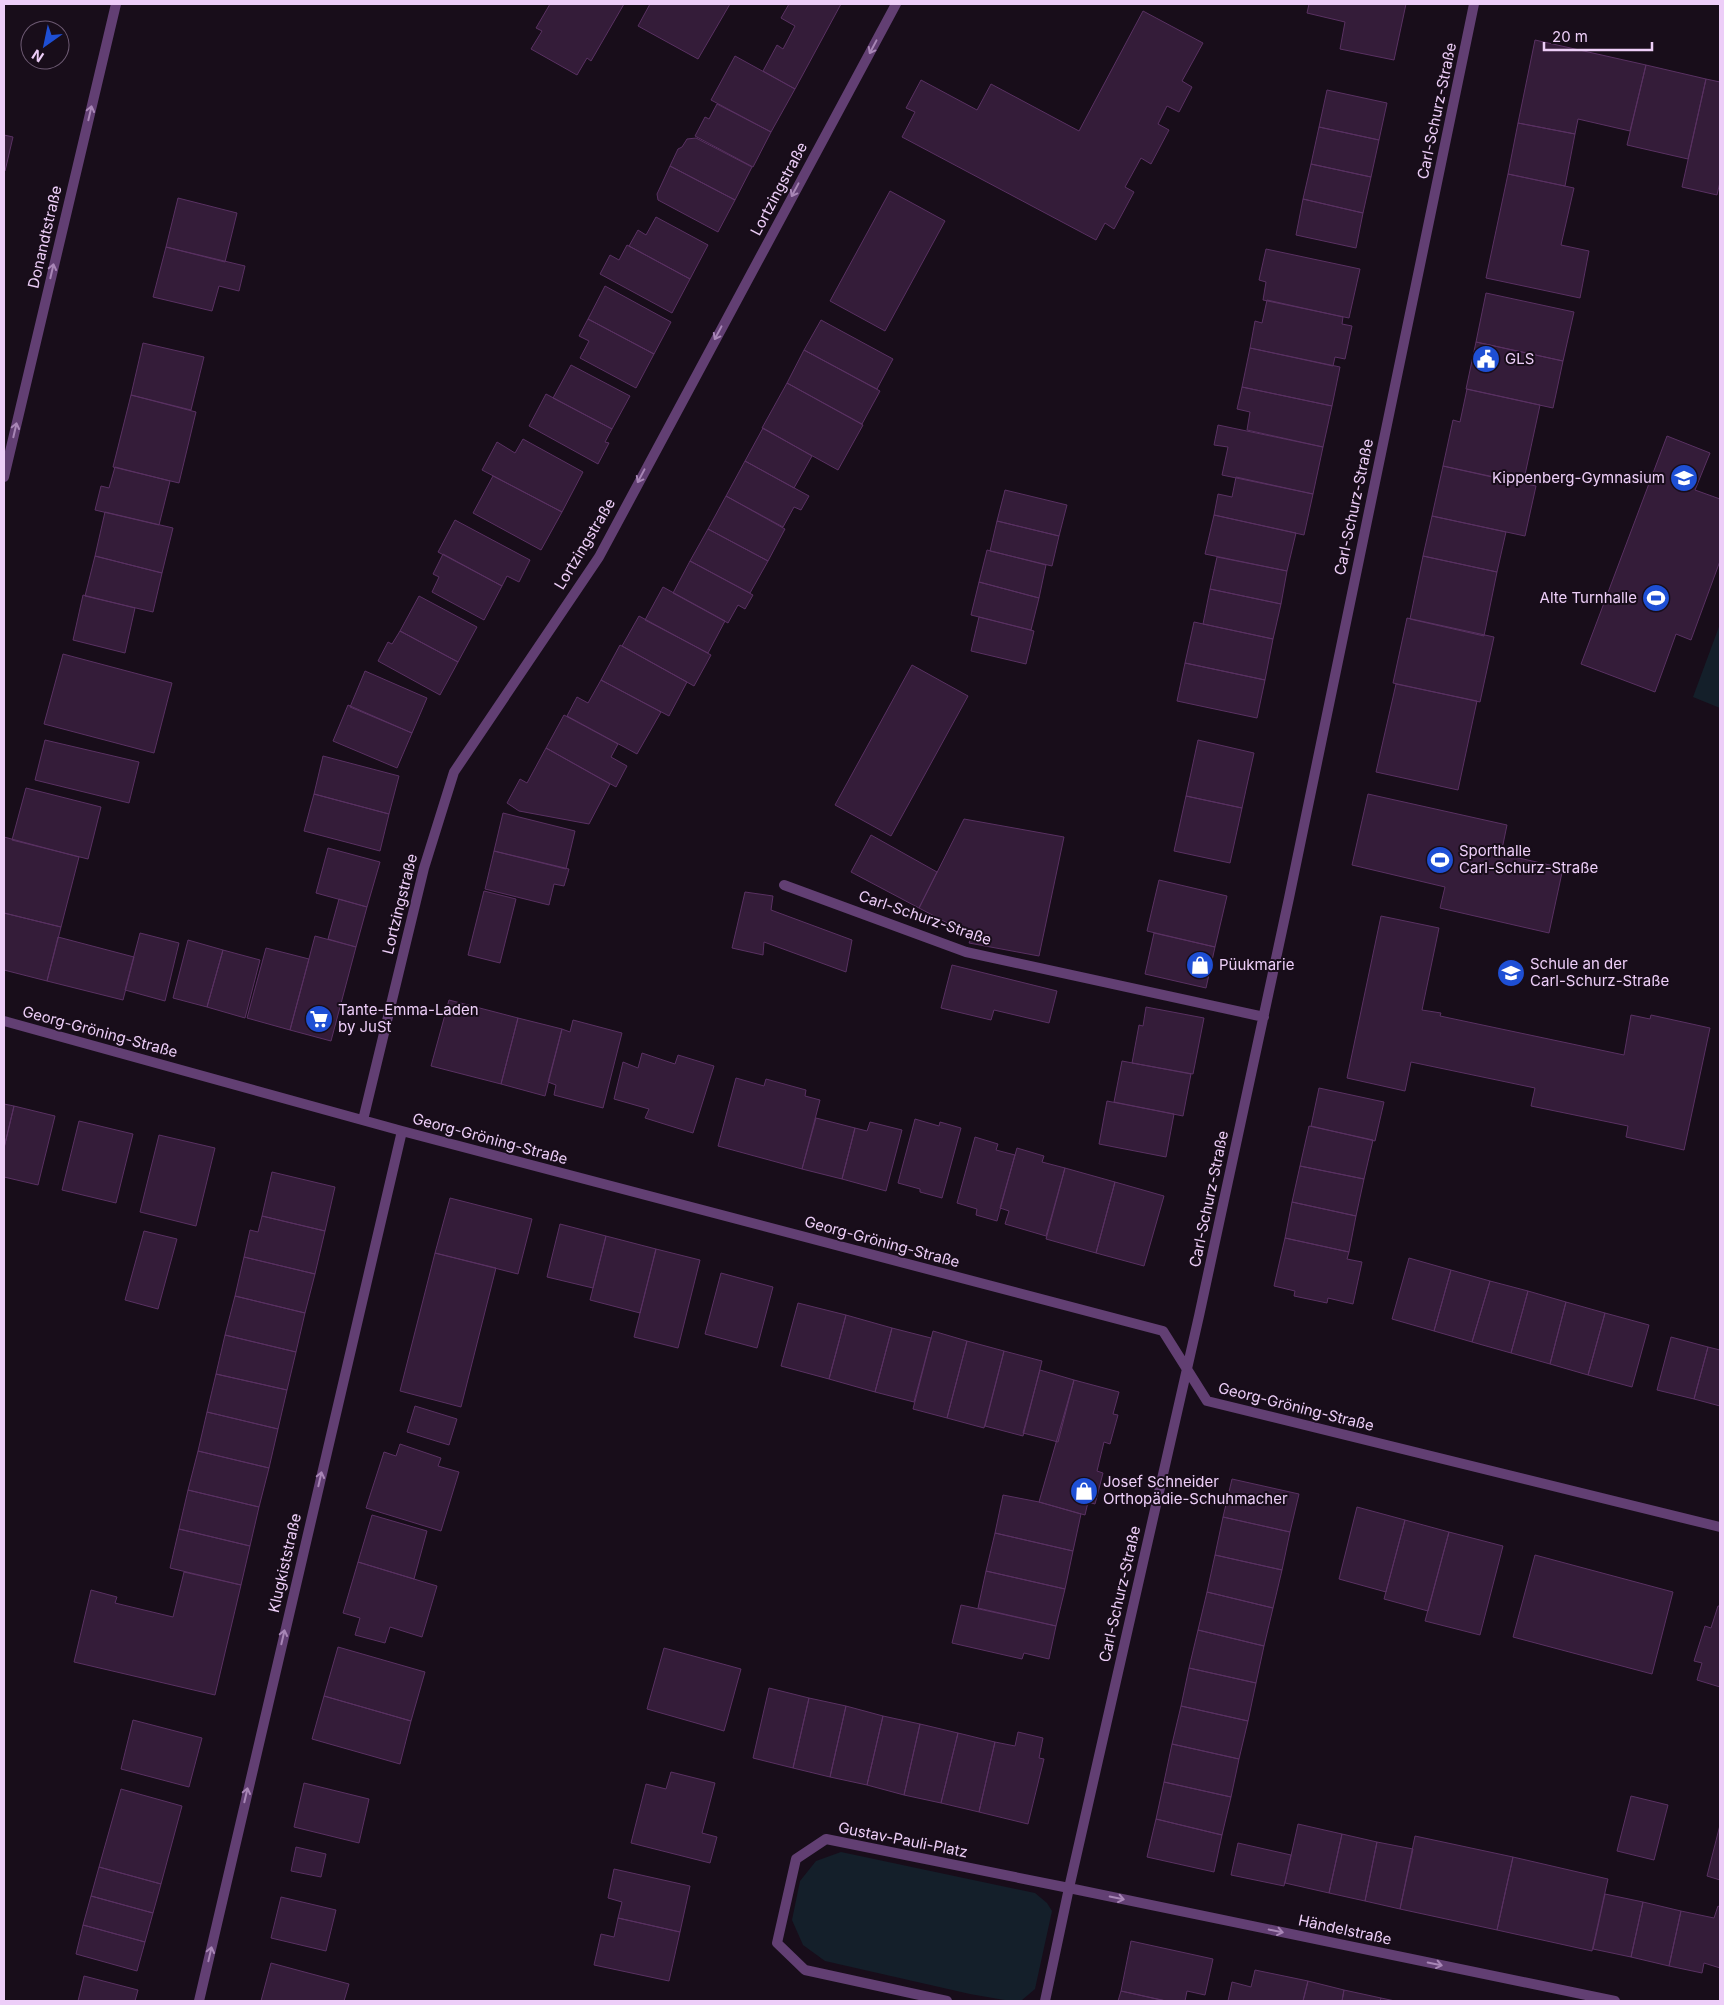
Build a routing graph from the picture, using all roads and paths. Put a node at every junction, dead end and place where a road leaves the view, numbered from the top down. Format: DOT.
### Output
graph roads {
  1 [pos="116,4"];
  2 [pos="896,4"];
  3 [pos="1474,4"];
  4 [pos="4,477"];
  5 [pos="784,884"];
  6 [pos="1264,1017"];
  7 [pos="4,1021"];
  8 [pos="363,1120"];
  9 [pos="402,1131"];
  10 [pos="1186,1369"];
  11 [pos="1720,1527"];
  12 [pos="1069,1888"];
  13 [pos="199,2001"];
  14 [pos="948,2001"];
  15 [pos="1045,2001"];
  16 [pos="1615,2001"];
  4 -- 1 [label="street, Donandtstraße, one-way"];
  2 -- 8 [label="street, Lortzingstraße, one-way"];
  3 -- 6 [label="street, Carl-Schurz-Straße"];
  5 -- 6 [label="street, Carl-Schurz-Straße"];
  6 -- 10 [label="street, Carl-Schurz-Straße"];
  7 -- 8 [label="street, Georg-Gröning-Straße"];
  8 -- 9 [label="street, Georg-Gröning-Straße"];
  9 -- 10 [label="street, Georg-Gröning-Straße"];
  13 -- 9 [label="street, Klugkiststraße, one-way"];
  10 -- 11 [label="street, Georg-Gröning-Straße"];
  10 -- 12 [label="street, Carl-Schurz-Straße"];
  12 -- 14 [label="street, Gustav-Pauli-Platz"];
  12 -- 15 [label="street, Carl-Schurz-Straße"];
  12 -- 16 [label="street, Händelstraße, one-way"];
}
